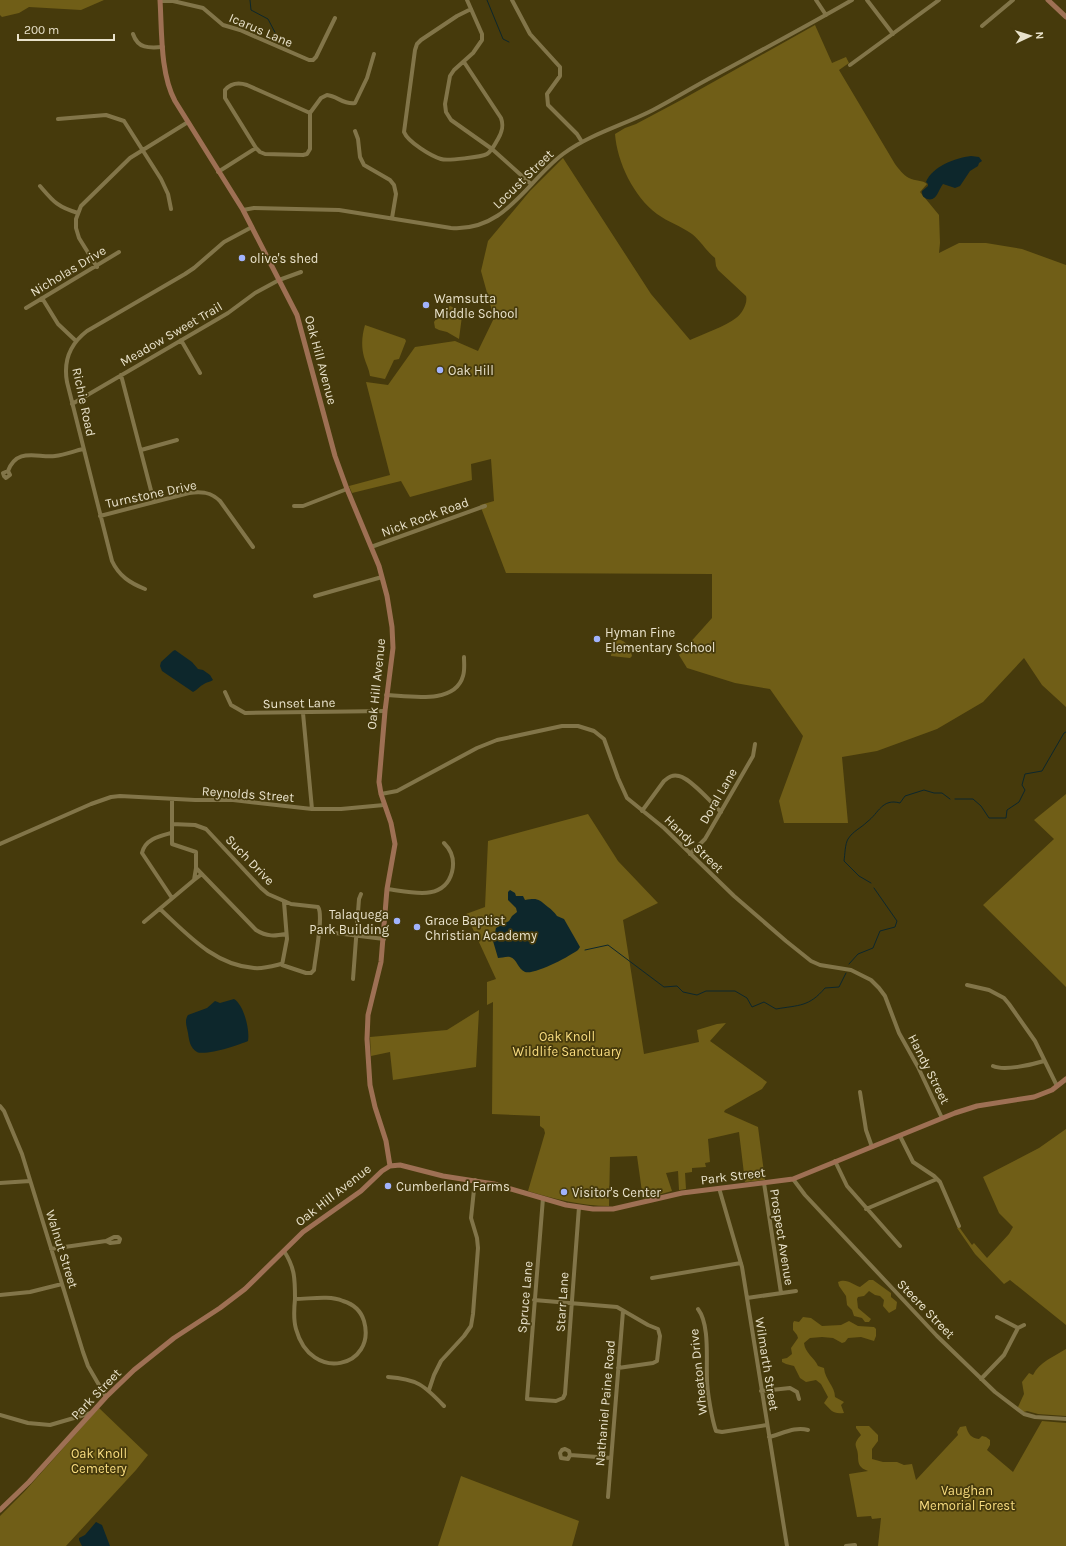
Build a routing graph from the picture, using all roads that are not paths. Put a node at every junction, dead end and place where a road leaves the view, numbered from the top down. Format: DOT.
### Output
graph roads {
  1 [pos="160,0"];
  2 [pos="467,0"];
  3 [pos="512,0"];
  4 [pos="816,0"];
  5 [pos="852,0"];
  6 [pos="867,0"];
  7 [pos="939,0"];
  8 [pos="1013,0"];
  9 [pos="1048,0"];
  10 [pos="471,9"];
  11 [pos="826,15"];
  12 [pos="334,18"];
  13 [pos="1066,18"];
  14 [pos="982,26"];
  15 [pos="133,34"];
  16 [pos="893,34"];
  17 [pos="163,46"];
  18 [pos="374,54"];
  19 [pos="464,62"];
  20 [pos="850,65"];
  21 [pos="310,113"];
  22 [pos="58,119"];
  23 [pos="188,122"];
  24 [pos="355,132"];
  25 [pos="582,142"];
  26 [pos="256,148"];
  27 [pos="492,149"];
  28 [pos="143,150"];
  29 [pos="218,172"];
  30 [pos="531,184"];
  31 [pos="40,186"];
  32 [pos="171,209"];
  33 [pos="243,210"];
  34 [pos="78,213"];
  35 [pos="392,218"];
  36 [pos="252,228"];
  37 [pos="120,252"];
  38 [pos="97,266"];
  39 [pos="302,272"];
  40 [pos="279,280"];
  41 [pos="42,298"];
  42 [pos="26,308"];
  43 [pos="76,340"];
  44 [pos="181,340"];
  45 [pos="200,373"];
  46 [pos="121,375"];
  47 [pos="72,404"];
  48 [pos="177,440"];
  49 [pos="84,449"];
  50 [pos="141,450"];
  51 [pos="8,471"];
  52 [pos="347,489"];
  53 [pos="154,502"];
  54 [pos="294,506"];
  55 [pos="485,506"];
  56 [pos="100,516"];
  57 [pos="253,547"];
  58 [pos="371,547"];
  59 [pos="382,576"];
  60 [pos="145,589"];
  61 [pos="315,596"];
  62 [pos="464,657"];
  63 [pos="225,692"];
  64 [pos="386,695"];
  65 [pos="385,711"];
  66 [pos="303,712"];
  67 [pos="755,744"];
  68 [pos="381,794"];
  69 [pos="172,799"];
  70 [pos="384,805"];
  71 [pos="312,809"];
  72 [pos="642,811"];
  73 [pos="721,812"];
  74 [pos="172,824"];
  75 [pos="171,833"];
  76 [pos="444,843"];
  77 [pos="0,844"];
  78 [pos="690,854"];
  79 [pos="196,868"];
  80 [pos="202,874"];
  81 [pos="194,880"];
  82 [pos="387,889"];
  83 [pos="361,894"];
  84 [pos="172,898"];
  85 [pos="284,902"];
  86 [pos="160,909"];
  87 [pos="144,922"];
  88 [pos="319,931"];
  89 [pos="286,934"];
  90 [pos="356,936"];
  91 [pos="384,939"];
  92 [pos="281,964"];
  93 [pos="353,979"];
  94 [pos="967,985"];
  95 [pos="1044,1061"];
  96 [pos="993,1066"];
  97 [pos="1066,1079"];
  98 [pos="1057,1086"];
  99 [pos="860,1092"];
  100 [pos="0,1106"];
  101 [pos="942,1118"];
  102 [pos="900,1136"];
  103 [pos="872,1147"];
  104 [pos="835,1161"];
  105 [pos="390,1166"];
  106 [pos="793,1179"];
  107 [pos="938,1179"];
  108 [pos="475,1180"];
  109 [pos="30,1181"];
  110 [pos="0,1183"];
  111 [pos="764,1183"];
  112 [pos="719,1188"];
  113 [pos="542,1198"];
  114 [pos="579,1207"];
  115 [pos="866,1209"];
  116 [pos="959,1226"];
  117 [pos="106,1241"];
  118 [pos="900,1246"];
  119 [pos="51,1249"];
  120 [pos="284,1251"];
  121 [pos="741,1263"];
  122 [pos="652,1278"];
  123 [pos="62,1284"];
  124 [pos="796,1291"];
  125 [pos="781,1293"];
  126 [pos="0,1295"];
  127 [pos="747,1298"];
  128 [pos="295,1299"];
  129 [pos="534,1300"];
  130 [pos="572,1303"];
  131 [pos="220,1308"];
  132 [pos="698,1309"];
  133 [pos="623,1310"];
  134 [pos="997,1317"];
  135 [pos="1024,1325"];
  136 [pos="1018,1328"];
  137 [pos="618,1368"];
  138 [pos="388,1377"];
  139 [pos="981,1379"];
  140 [pos="429,1390"];
  141 [pos="761,1391"];
  142 [pos="106,1396"];
  143 [pos="564,1398"];
  144 [pos="799,1399"];
  145 [pos="444,1406"];
  146 [pos="91,1413"];
  147 [pos="0,1415"];
  148 [pos="1066,1419"];
  149 [pos="766,1425"];
  150 [pos="808,1430"];
  151 [pos="769,1438"];
  152 [pos="570,1455"];
  153 [pos="611,1458"];
  154 [pos="608,1497"];
  155 [pos="0,1510"];
  156 [pos="855,1545"];
  157 [pos="787,1546"];
  158 [pos="846,1546"];
  1 -- 12 [label="street, Icarus Lane"];
  1 -- 17 [label="main road, Oak Hill Avenue"];
  2 -- 10 [label="street"];
  3 -- 25 [label="street"];
  4 -- 11 [label="street"];
  5 -- 11 [label="street, Locust Street"];
  6 -- 16 [label="street"];
  7 -- 16 [label="street"];
  8 -- 14 [label="street"];
  9 -- 13 [label="main road"];
  10 -- 19 [label="street"];
  10 -- 27 [label="street"];
  11 -- 25 [label="street, Locust Street"];
  15 -- 17 [label="street"];
  16 -- 20 [label="street"];
  17 -- 23 [label="main road, Oak Hill Avenue"];
  18 -- 21 [label="street"];
  19 -- 27 [label="street"];
  19 -- 27 [label="street"];
  21 -- 26 [label="street"];
  21 -- 26 [label="street"];
  22 -- 28 [label="street"];
  23 -- 28 [label="street"];
  23 -- 29 [label="main road, Oak Hill Avenue"];
  24 -- 35 [label="street"];
  25 -- 30 [label="street, Locust Street"];
  26 -- 29 [label="street"];
  27 -- 30 [label="street"];
  28 -- 32 [label="street"];
  28 -- 34 [label="street"];
  29 -- 33 [label="main road, Oak Hill Avenue"];
  30 -- 35 [label="street, Locust Street"];
  31 -- 34 [label="street"];
  33 -- 35 [label="street, Locust Street"];
  33 -- 36 [label="main road, Oak Hill Avenue"];
  34 -- 38 [label="street"];
  36 -- 40 [label="main road, Oak Hill Avenue"];
  36 -- 43 [label="street, Richie Road"];
  37 -- 38 [label="street, Nicholas Drive"];
  38 -- 41 [label="street, Nicholas Drive"];
  39 -- 40 [label="street, Meadow Sweet Trail"];
  40 -- 44 [label="street, Meadow Sweet Trail"];
  40 -- 52 [label="main road, Oak Hill Avenue"];
  41 -- 42 [label="street, Nicholas Drive"];
  41 -- 43 [label="street"];
  43 -- 47 [label="street, Richie Road"];
  44 -- 45 [label="street"];
  44 -- 46 [label="street, Meadow Sweet Trail"];
  46 -- 47 [label="street, Meadow Sweet Trail"];
  46 -- 50 [label="street"];
  47 -- 49 [label="street, Richie Road"];
  48 -- 50 [label="street"];
  49 -- 51 [label="street"];
  49 -- 56 [label="street, Richie Road"];
  50 -- 53 [label="street"];
  52 -- 54 [label="street"];
  52 -- 58 [label="main road, Oak Hill Avenue"];
  53 -- 56 [label="street, Turnstone Drive"];
  53 -- 57 [label="street, Turnstone Drive"];
  55 -- 58 [label="street, Nick Rock Road"];
  56 -- 60 [label="street, Richie Road"];
  58 -- 59 [label="main road, Oak Hill Avenue"];
  59 -- 61 [label="street"];
  59 -- 64 [label="main road, Oak Hill Avenue"];
  62 -- 64 [label="street"];
  63 -- 66 [label="street, Sunset Lane"];
  64 -- 65 [label="main road, Oak Hill Avenue"];
  65 -- 66 [label="street, Sunset Lane"];
  65 -- 68 [label="main road, Oak Hill Avenue"];
  66 -- 71 [label="street"];
  67 -- 73 [label="street, Doral Lane"];
  68 -- 70 [label="main road, Oak Hill Avenue"];
  68 -- 72 [label="street, Handy Street"];
  69 -- 71 [label="street, Reynolds Street"];
  69 -- 74 [label="street"];
  69 -- 77 [label="street, Reynolds Street"];
  70 -- 71 [label="street, Reynolds Street"];
  70 -- 82 [label="main road, Oak Hill Avenue"];
  72 -- 73 [label="street"];
  72 -- 78 [label="street, Handy Street"];
  73 -- 78 [label="street, Doral Lane"];
  74 -- 75 [label="street"];
  74 -- 85 [label="street, Such Drive"];
  75 -- 79 [label="street"];
  75 -- 84 [label="street"];
  76 -- 82 [label="street"];
  78 -- 101 [label="street, Handy Street"];
  79 -- 80 [label="street"];
  79 -- 81 [label="street"];
  80 -- 81 [label="street"];
  80 -- 89 [label="street"];
  81 -- 84 [label="street"];
  82 -- 91 [label="main road, Oak Hill Avenue"];
  83 -- 90 [label="street"];
  84 -- 86 [label="street"];
  85 -- 88 [label="street, Such Drive"];
  85 -- 89 [label="street"];
  86 -- 87 [label="street"];
  86 -- 92 [label="street"];
  88 -- 90 [label="street"];
  88 -- 92 [label="street"];
  89 -- 92 [label="street"];
  90 -- 91 [label="street"];
  90 -- 93 [label="street"];
  91 -- 105 [label="main road, Oak Hill Avenue"];
  94 -- 95 [label="street"];
  95 -- 96 [label="street"];
  95 -- 98 [label="street"];
  97 -- 98 [label="main road, Park Street"];
  98 -- 101 [label="main road, Park Street"];
  99 -- 103 [label="street"];
  100 -- 109 [label="street, Walnut Street"];
  101 -- 102 [label="main road, Park Street"];
  102 -- 103 [label="main road, Park Street"];
  102 -- 107 [label="street"];
  103 -- 104 [label="main road, Park Street"];
  104 -- 106 [label="main road, Park Street"];
  104 -- 115 [label="street"];
  105 -- 108 [label="main road, Park Street"];
  105 -- 120 [label="main road, Oak Hill Avenue"];
  106 -- 111 [label="main road, Park Street"];
  106 -- 139 [label="street, Steere Street"];
  107 -- 115 [label="street"];
  107 -- 116 [label="street"];
  108 -- 113 [label="main road, Park Street"];
  108 -- 140 [label="street"];
  109 -- 110 [label="street"];
  109 -- 119 [label="street, Walnut Street"];
  111 -- 112 [label="main road, Park Street"];
  111 -- 125 [label="street, Prospect Avenue"];
  112 -- 114 [label="main road, Park Street"];
  112 -- 121 [label="street, Wilmarth Street"];
  113 -- 114 [label="main road, Park Street"];
  113 -- 129 [label="street, Spruce Lane"];
  114 -- 130 [label="street, Starr Lane"];
  115 -- 118 [label="street"];
  117 -- 119 [label="street"];
  119 -- 123 [label="street, Walnut Street"];
  120 -- 128 [label="street"];
  120 -- 131 [label="main road, Oak Hill Avenue"];
  121 -- 122 [label="street"];
  121 -- 127 [label="street, Wilmarth Street"];
  123 -- 126 [label="street"];
  123 -- 142 [label="street, Walnut Street"];
  124 -- 125 [label="street"];
  125 -- 127 [label="street"];
  127 -- 141 [label="street, Wilmarth Street"];
  128 -- 128 [label="street"];
  129 -- 130 [label="street"];
  129 -- 143 [label="street, Spruce Lane"];
  130 -- 133 [label="street"];
  130 -- 143 [label="street, Starr Lane"];
  131 -- 142 [label="main road, Park Street"];
  132 -- 149 [label="street, Wheaton Drive"];
  133 -- 137 [label="street, Nathaniel Paine Road"];
  133 -- 137 [label="street"];
  134 -- 136 [label="street"];
  135 -- 136 [label="street"];
  136 -- 139 [label="street"];
  137 -- 153 [label="street, Nathaniel Paine Road"];
  138 -- 140 [label="street"];
  139 -- 148 [label="street, Steere Street"];
  140 -- 145 [label="street"];
  141 -- 144 [label="street"];
  141 -- 149 [label="street, Wilmarth Street"];
  142 -- 146 [label="main road, Park Street"];
  146 -- 147 [label="street"];
  146 -- 155 [label="main road, Park Street"];
  149 -- 151 [label="street, Wilmarth Street"];
  150 -- 151 [label="street"];
  151 -- 157 [label="street, Wilmarth Street"];
  152 -- 153 [label="street"];
  153 -- 154 [label="street, Nathaniel Paine Road"];
  156 -- 158 [label="street"];
}
